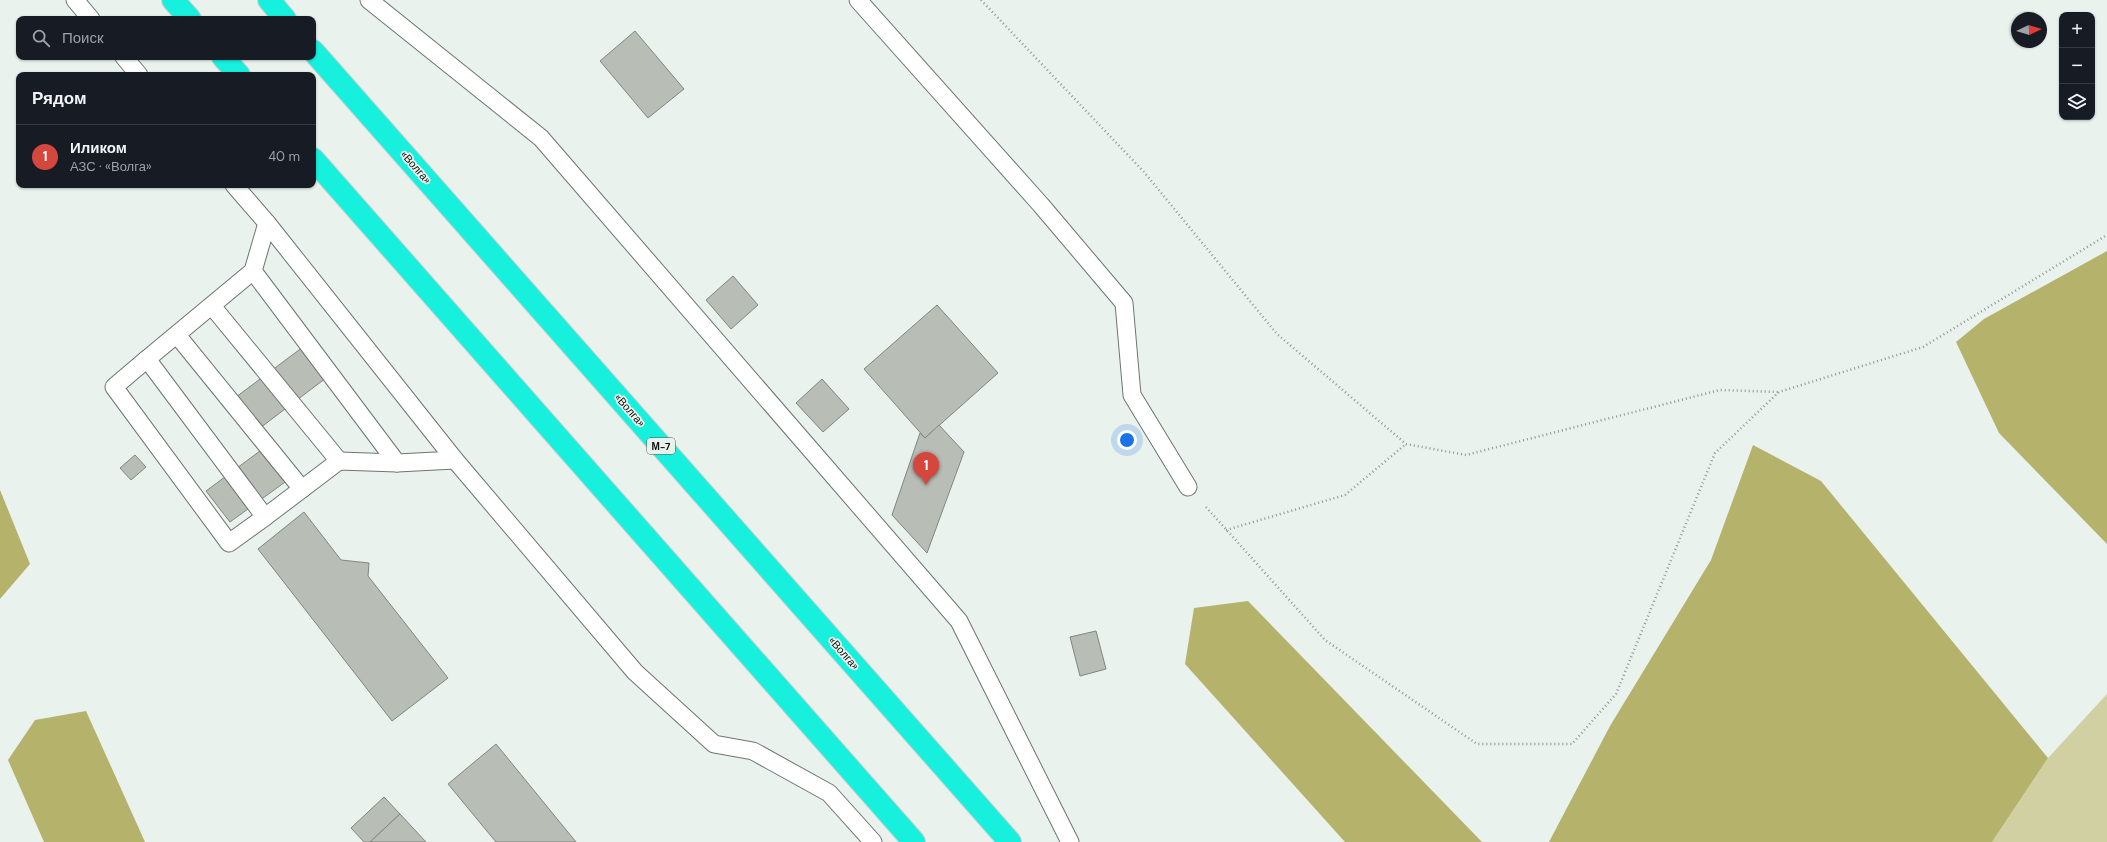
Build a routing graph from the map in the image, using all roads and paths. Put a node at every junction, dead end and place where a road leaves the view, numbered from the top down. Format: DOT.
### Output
graph roads {
  1 [pos="75,0"];
  2 [pos="173,0"];
  3 [pos="268,0"];
  4 [pos="369,0"];
  5 [pos="858,0"];
  6 [pos="981,0"];
  7 [pos="88,16"];
  8 [pos="187,16"];
  9 [pos="282,16"];
  10 [pos="316,53"];
  11 [pos="126,60"];
  12 [pos="226,60"];
  13 [pos="136,72"];
  14 [pos="236,72"];
  15 [pos="316,162"];
  16 [pos="237,188"];
  17 [pos="267,223"];
  18 [pos="2107,235"];
  19 [pos="253,271"];
  20 [pos="212,306"];
  21 [pos="177,335"];
  22 [pos="147,359"];
  23 [pos="1779,392"];
  24 [pos="1406,444"];
  25 [pos="455,460"];
  26 [pos="339,461"];
  27 [pos="398,463"];
  28 [pos="1188,487"];
  29 [pos="302,488"];
  30 [pos="265,516"];
  31 [pos="1226,530"];
  32 [pos="873,842"];
  33 [pos="914,842"];
  34 [pos="1010,842"];
  35 [pos="1070,842"];
  1 -- 7 [label="lane"];
  2 -- 8 [label="highway"];
  3 -- 9 [label="highway"];
  4 -- 35 [label="lane"];
  5 -- 28 [label="lane"];
  6 -- 24 [label="path"];
  10 -- 34 [label="highway, «Волга» / М-7"];
  11 -- 13 [label="lane"];
  12 -- 14 [label="highway"];
  15 -- 33 [label="highway"];
  16 -- 17 [label="lane"];
  17 -- 19 [label="lane"];
  17 -- 25 [label="lane"];
  18 -- 23 [label="path"];
  19 -- 20 [label="lane"];
  19 -- 27 [label="lane"];
  20 -- 21 [label="lane"];
  20 -- 26 [label="lane"];
  21 -- 22 [label="lane"];
  21 -- 29 [label="lane"];
  22 -- 30 [label="lane"];
  22 -- 30 [label="lane"];
  23 -- 24 [label="path"];
  23 -- 31 [label="path"];
  24 -- 31 [label="path"];
  25 -- 27 [label="lane"];
  25 -- 32 [label="lane"];
  26 -- 27 [label="lane"];
  26 -- 29 [label="lane"];
  28 -- 31 [label="path"];
  29 -- 30 [label="lane"];
}
